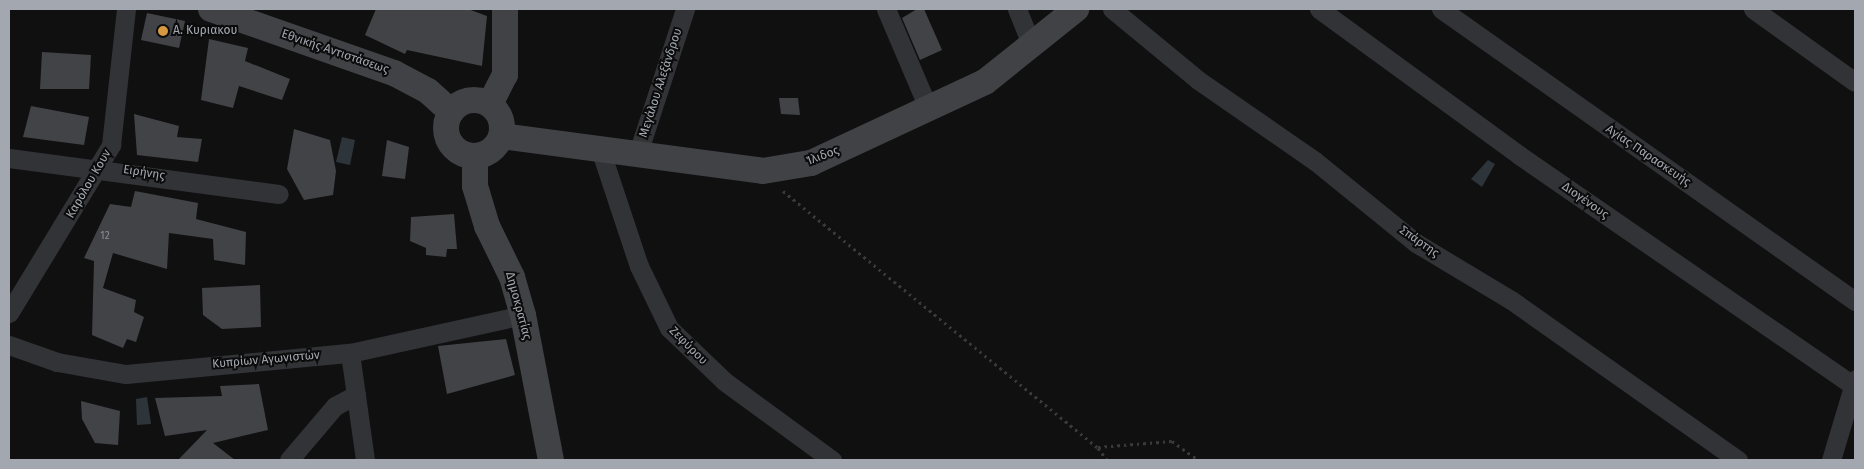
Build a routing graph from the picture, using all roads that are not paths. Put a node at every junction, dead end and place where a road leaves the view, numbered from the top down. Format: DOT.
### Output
graph roads {
  1 [pos="126,9"];
  2 [pos="211,9"];
  3 [pos="505,9"];
  4 [pos="685,9"];
  5 [pos="886,9"];
  6 [pos="1018,9"];
  7 [pos="1076,9"];
  8 [pos="1112,9"];
  9 [pos="1319,9"];
  10 [pos="1442,9"];
  11 [pos="1753,9"];
  12 [pos="1032,46"];
  13 [pos="1855,82"];
  14 [pos="490,104"];
  15 [pos="929,110"];
  16 [pos="451,112"];
  17 [pos="502,136"];
  18 [pos="601,152"];
  19 [pos="637,156"];
  20 [pos="475,157"];
  21 [pos="9,158"];
  22 [pos="102,167"];
  23 [pos="279,194"];
  24 [pos="1855,301"];
  25 [pos="9,313"];
  26 [pos="523,315"];
  27 [pos="9,345"];
  28 [pos="350,353"];
  29 [pos="1854,384"];
  30 [pos="356,394"];
  31 [pos="289,460"];
  32 [pos="365,460"];
  33 [pos="551,460"];
  34 [pos="832,460"];
  35 [pos="1738,460"];
  36 [pos="1831,460"];
  1 -- 22 [label="street, Καρόλου Κουν"];
  2 -- 16 [label="street, Εθνικής Αντιστάσεως"];
  3 -- 14 [label="street"];
  4 -- 19 [label="street, Μεγάλου Αλεξάνδρου"];
  5 -- 15 [label="street"];
  6 -- 12 [label="street"];
  7 -- 12 [label="street, Ίλιδος"];
  8 -- 35 [label="street, Σπάρτης"];
  9 -- 29 [label="street, Διογένους"];
  10 -- 24 [label="street, Αγίας Παρασκευής"];
  11 -- 13 [label="street"];
  12 -- 15 [label="street, Ίλιδος"];
  14 -- 16 [label="street"];
  14 -- 17 [label="street"];
  15 -- 19 [label="street, Ίλιδος"];
  16 -- 20 [label="street"];
  17 -- 18 [label="street, Ίλιδος"];
  17 -- 20 [label="street"];
  18 -- 19 [label="street, Ίλιδος"];
  18 -- 34 [label="street, Ζεφύρου"];
  20 -- 26 [label="street, Δημοκρατίας"];
  21 -- 22 [label="street, Ειρήνης"];
  22 -- 23 [label="street, Ειρήνης"];
  22 -- 25 [label="street, Καρόλου Κουν"];
  26 -- 28 [label="street, Κυπρίων Αγωνιστών"];
  26 -- 33 [label="street, Δημοκρατίας"];
  27 -- 28 [label="street, Κυπρίων Αγωνιστών"];
  28 -- 30 [label="street"];
  29 -- 36 [label="street"];
  30 -- 31 [label="street"];
  30 -- 32 [label="street"];
}
